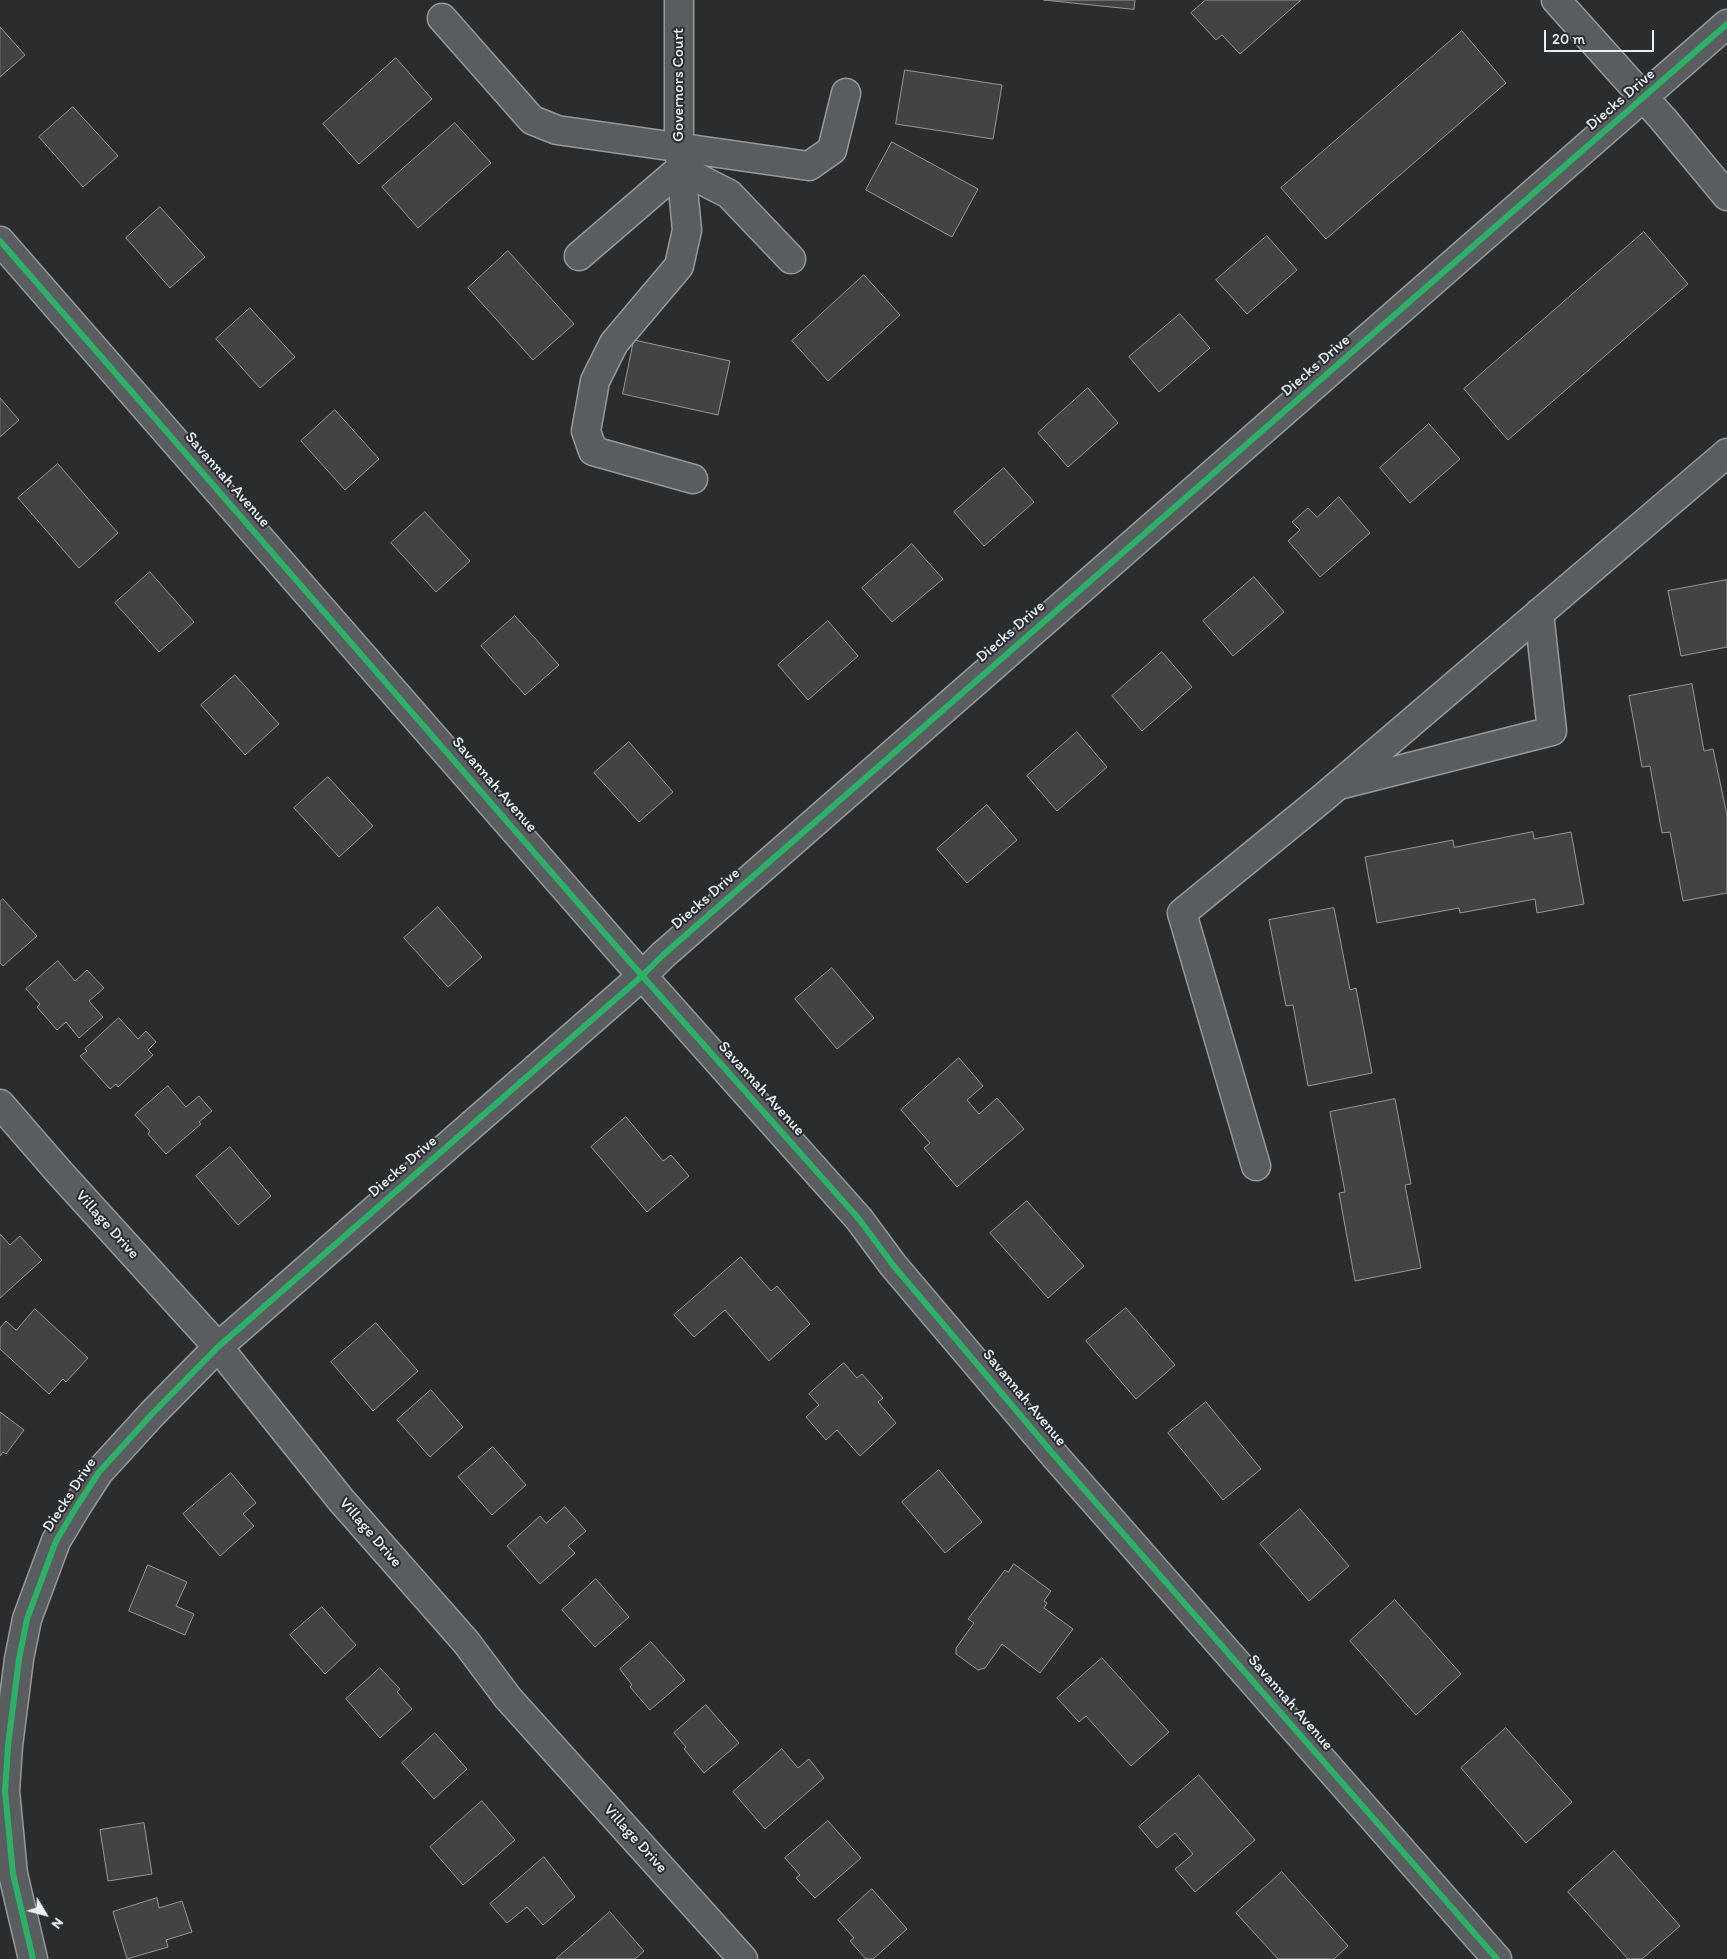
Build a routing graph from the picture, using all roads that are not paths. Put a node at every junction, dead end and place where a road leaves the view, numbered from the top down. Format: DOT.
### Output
graph roads {
  1 [pos="679,0"];
  2 [pos="1556,0"];
  3 [pos="442,18"];
  4 [pos="1727,24"];
  5 [pos="846,93"];
  6 [pos="1644,99"];
  7 [pos="680,159"];
  8 [pos="1727,196"];
  9 [pos="0,241"];
  10 [pos="579,256"];
  11 [pos="791,259"];
  12 [pos="1727,453"];
  13 [pos="693,479"];
  14 [pos="1539,613"];
  15 [pos="1338,785"];
  16 [pos="642,976"];
  17 [pos="0,1104"];
  18 [pos="1256,1166"];
  19 [pos="218,1347"];
  20 [pos="32,1959"];
  21 [pos="743,1959"];
  22 [pos="1497,1959"];
  1 -- 7 [label="street, Governors Court"];
  2 -- 6 [label="street"];
  3 -- 7 [label="street"];
  4 -- 6 [label="street, Diecks Drive"];
  5 -- 7 [label="street"];
  6 -- 8 [label="street"];
  6 -- 16 [label="street, Diecks Drive"];
  7 -- 10 [label="street"];
  7 -- 11 [label="street"];
  7 -- 13 [label="street, Governors Court"];
  9 -- 16 [label="street, Savannah Avenue"];
  12 -- 14 [label="street"];
  14 -- 15 [label="street"];
  14 -- 15 [label="street"];
  15 -- 18 [label="street"];
  16 -- 19 [label="street, Diecks Drive"];
  16 -- 22 [label="street, Savannah Avenue"];
  17 -- 19 [label="street, Village Drive"];
  19 -- 20 [label="street, Diecks Drive"];
  19 -- 21 [label="street, Village Drive"];
}
